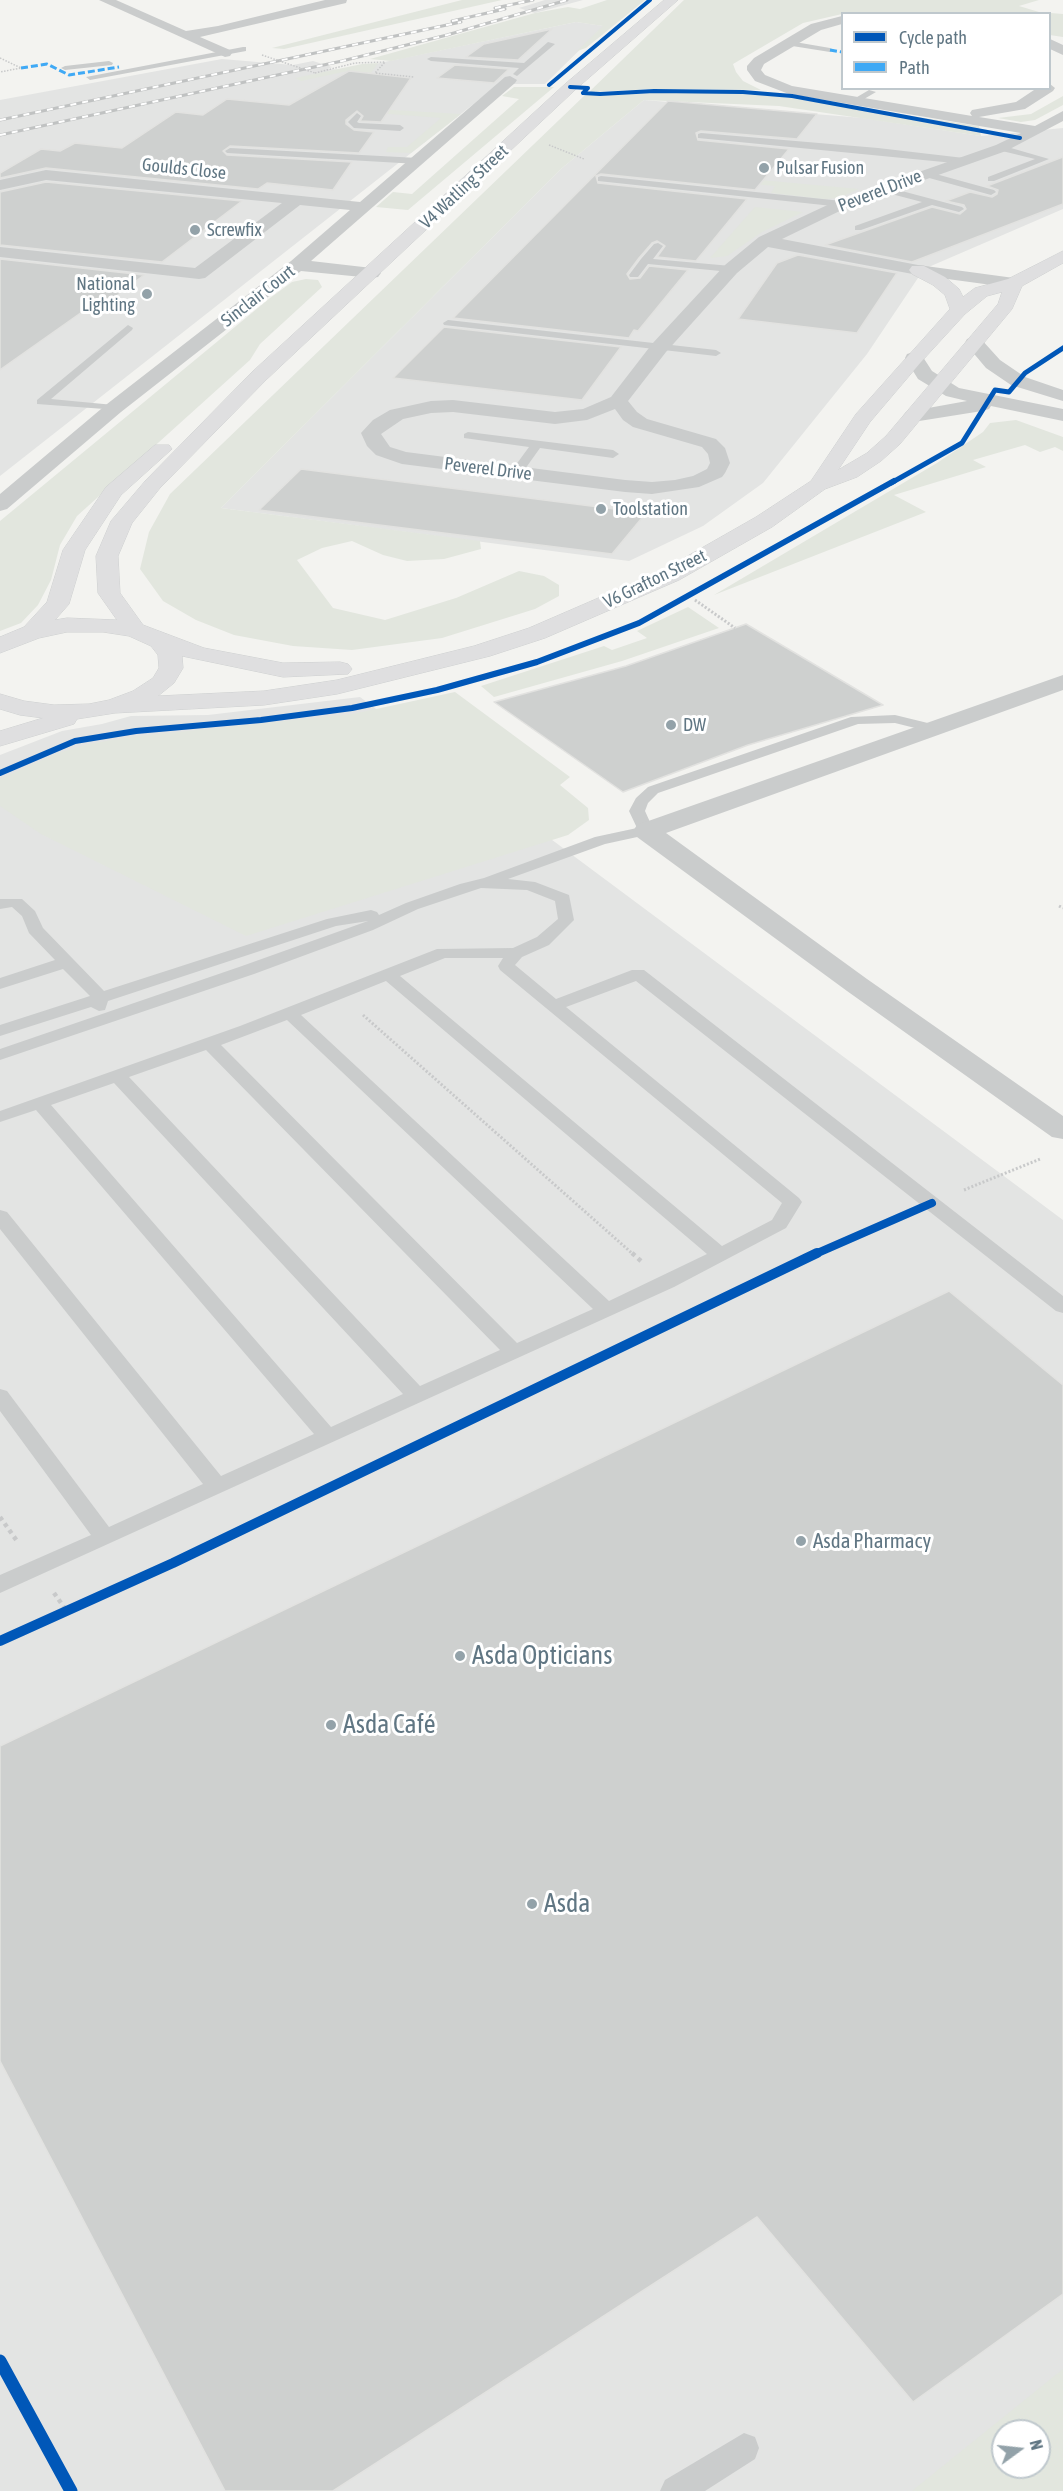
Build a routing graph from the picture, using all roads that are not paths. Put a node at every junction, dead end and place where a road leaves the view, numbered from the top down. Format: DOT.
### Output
graph roads {
  1 [pos="105,0"];
  2 [pos="341,0"];
  3 [pos="672,0"];
  4 [pos="841,21"];
  5 [pos="186,35"];
  6 [pos="789,43"];
  7 [pos="551,44"];
  8 [pos="243,49"];
  9 [pos="830,50"];
  10 [pos="225,53"];
  11 [pos="431,59"];
  12 [pos="525,66"];
  13 [pos="65,68"];
  14 [pos="128,71"];
  15 [pos="90,77"];
  16 [pos="510,80"];
  17 [pos="1045,90"];
  18 [pos="872,92"];
  19 [pos="856,100"];
  20 [pos="939,114"];
  21 [pos="1063,115"];
  22 [pos="357,116"];
  23 [pos="408,120"];
  24 [pos="400,128"];
  25 [pos="1037,132"];
  26 [pos="392,135"];
  27 [pos="702,135"];
  28 [pos="280,147"];
  29 [pos="1001,148"];
  30 [pos="376,149"];
  31 [pos="230,151"];
  32 [pos="289,154"];
  33 [pos="383,158"];
  34 [pos="418,161"];
  35 [pos="964,161"];
  36 [pos="925,174"];
  37 [pos="601,179"];
  38 [pos="991,179"];
  39 [pos="0,184"];
  40 [pos="883,189"];
  41 [pos="991,192"];
  42 [pos="297,200"];
  43 [pos="931,202"];
  44 [pos="842,204"];
  45 [pos="366,207"];
  46 [pos="959,209"];
  47 [pos="858,228"];
  48 [pos="765,241"];
  49 [pos="658,246"];
  50 [pos="0,252"];
  51 [pos="1063,256"];
  52 [pos="645,261"];
  53 [pos="297,265"];
  54 [pos="731,269"];
  55 [pos="918,270"];
  56 [pos="372,273"];
  57 [pos="634,275"];
  58 [pos="1014,284"];
  59 [pos="959,310"];
  60 [pos="448,324"];
  61 [pos="128,328"];
  62 [pos="974,343"];
  63 [pos="659,348"];
  64 [pos="716,353"];
  65 [pos="914,358"];
  66 [pos="259,375"];
  67 [pos="939,385"];
  68 [pos="1042,390"];
  69 [pos="1063,396"];
  70 [pos="618,401"];
  71 [pos="1005,404"];
  72 [pos="114,408"];
  73 [pos="1063,415"];
  74 [pos="913,416"];
  75 [pos="555,418"];
  76 [pos="863,418"];
  77 [pos="655,429"];
  78 [pos="468,436"];
  79 [pos="536,445"];
  80 [pos="612,454"];
  81 [pos="516,473"];
  82 [pos="818,485"];
  83 [pos="0,505"];
  84 [pos="135,630"];
  85 [pos="32,632"];
  86 [pos="159,641"];
  87 [pos="3,643"];
  88 [pos="482,651"];
  89 [pos="1063,682"];
  90 [pos="0,701"];
  91 [pos="115,706"];
  92 [pos="89,711"];
  93 [pos="935,729"];
  94 [pos="0,739"];
  95 [pos="646,831"];
  96 [pos="481,883"];
  97 [pos="0,904"];
  98 [pos="412,906"];
  99 [pos="516,953"];
  100 [pos="67,962"];
  101 [pos="388,974"];
  102 [pos="0,984"];
  103 [pos="100,997"];
  104 [pos="553,1006"];
  105 [pos="289,1013"];
  106 [pos="98,1021"];
  107 [pos="0,1031"];
  108 [pos="209,1043"];
  109 [pos="0,1055"];
  110 [pos="117,1075"];
  111 [pos="39,1103"];
  112 [pos="0,1116"];
  113 [pos="1063,1130"];
  114 [pos="0,1216"];
  115 [pos="720,1255"];
  116 [pos="1063,1306"];
  117 [pos="606,1311"];
  118 [pos="514,1352"];
  119 [pos="0,1396"];
  120 [pos="417,1396"];
  121 [pos="328,1437"];
  122 [pos="217,1486"];
  123 [pos="105,1538"];
  124 [pos="0,1585"];
  125 [pos="744,2448"];
  126 [pos="676,2491"];
  1 -- 5 [label="street"];
  2 -- 5 [label="street"];
  3 -- 56 [label="street, V4 Watling Street"];
  4 -- 6 [label="street"];
  5 -- 10 [label="street"];
  6 -- 9 [label="lane"];
  6 -- 19 [label="street"];
  7 -- 12 [label="lane"];
  8 -- 10 [label="lane"];
  10 -- 14 [label="lane"];
  11 -- 12 [label="lane"];
  12 -- 16 [label="lane"];
  13 -- 14 [label="lane"];
  14 -- 15 [label="lane"];
  16 -- 34 [label="street, Sinclair Court"];
  17 -- 20 [label="street"];
  18 -- 19 [label="lane"];
  19 -- 20 [label="street"];
  20 -- 25 [label="street"];
  21 -- 25 [label="street, Peverel Drive"];
  22 -- 24 [label="lane"];
  23 -- 24 [label="lane"];
  24 -- 26 [label="lane"];
  25 -- 29 [label="street, Peverel Drive"];
  27 -- 35 [label="lane"];
  28 -- 32 [label="lane"];
  29 -- 35 [label="street, Peverel Drive"];
  29 -- 38 [label="lane"];
  30 -- 33 [label="lane"];
  31 -- 32 [label="lane"];
  32 -- 33 [label="lane"];
  33 -- 34 [label="lane"];
  34 -- 45 [label="street, Sinclair Court"];
  35 -- 36 [label="street, Peverel Drive"];
  36 -- 40 [label="street, Peverel Drive"];
  36 -- 41 [label="lane"];
  37 -- 44 [label="lane"];
  39 -- 42 [label="street, Goulds Close"];
  40 -- 43 [label="lane"];
  40 -- 44 [label="street, Peverel Drive"];
  42 -- 45 [label="street, Goulds Close"];
  42 -- 50 [label="street"];
  43 -- 46 [label="lane"];
  43 -- 47 [label="lane"];
  44 -- 48 [label="street, Peverel Drive"];
  45 -- 53 [label="street, Sinclair Court"];
  48 -- 54 [label="street, Peverel Drive"];
  48 -- 55 [label="street"];
  49 -- 52 [label="lane"];
  51 -- 58 [label="street, V6 Grafton Street"];
  52 -- 54 [label="lane"];
  52 -- 57 [label="lane"];
  53 -- 56 [label="street"];
  53 -- 72 [label="street, Sinclair Court"];
  54 -- 63 [label="street, Peverel Drive"];
  55 -- 58 [label="street"];
  55 -- 59 [label="street"];
  56 -- 66 [label="street, V4 Watling Street"];
  58 -- 59 [label="street, V6 Grafton Street"];
  58 -- 62 [label="street, V6 Grafton Street"];
  59 -- 65 [label="street, V6 Grafton Street"];
  60 -- 63 [label="lane"];
  61 -- 72 [label="lane"];
  62 -- 67 [label="street, V6 Grafton Street"];
  62 -- 68 [label="street"];
  63 -- 64 [label="lane"];
  63 -- 70 [label="street, Peverel Drive"];
  65 -- 67 [label="street"];
  65 -- 76 [label="street, V6 Grafton Street"];
  66 -- 84 [label="street, V4 Watling Street"];
  66 -- 85 [label="street, V4 Watling Street"];
  67 -- 68 [label="street"];
  67 -- 71 [label="street"];
  67 -- 74 [label="street, V6 Grafton Street"];
  67 -- 76 [label="street"];
  68 -- 69 [label="street"];
  70 -- 75 [label="street, Peverel Drive"];
  70 -- 77 [label="street, Peverel Drive"];
  71 -- 73 [label="street"];
  71 -- 74 [label="street"];
  72 -- 83 [label="street, Sinclair Court"];
  74 -- 82 [label="street, V6 Grafton Street"];
  75 -- 77 [label="street, Peverel Drive"];
  75 -- 81 [label="street, Peverel Drive"];
  76 -- 82 [label="street, V6 Grafton Street"];
  77 -- 81 [label="street, Peverel Drive"];
  78 -- 79 [label="lane"];
  79 -- 80 [label="lane"];
  79 -- 81 [label="lane"];
  82 -- 88 [label="street, V6 Grafton Street"];
  84 -- 85 [label="street, V6 Grafton Street"];
  84 -- 86 [label="street, V6 Grafton Street"];
  85 -- 87 [label="street, V6 Grafton Street"];
  86 -- 88 [label="street, V6 Grafton Street"];
  86 -- 91 [label="street"];
  88 -- 91 [label="street, V6 Grafton Street"];
  89 -- 93 [label="street"];
  90 -- 92 [label="street"];
  91 -- 92 [label="street"];
  92 -- 94 [label="street"];
  93 -- 95 [label="street"];
  93 -- 95 [label="lane"];
  95 -- 96 [label="lane"];
  95 -- 113 [label="street"];
  96 -- 98 [label="lane"];
  96 -- 99 [label="lane"];
  97 -- 100 [label="lane"];
  98 -- 103 [label="lane"];
  98 -- 106 [label="lane"];
  99 -- 101 [label="lane"];
  99 -- 104 [label="lane"];
  100 -- 102 [label="lane"];
  100 -- 103 [label="lane"];
  101 -- 105 [label="lane"];
  101 -- 115 [label="lane"];
  103 -- 106 [label="lane"];
  103 -- 107 [label="lane"];
  104 -- 115 [label="lane"];
  104 -- 116 [label="lane"];
  105 -- 108 [label="lane"];
  105 -- 117 [label="lane"];
  106 -- 109 [label="lane"];
  108 -- 110 [label="lane"];
  108 -- 118 [label="lane"];
  110 -- 111 [label="lane"];
  110 -- 120 [label="lane"];
  111 -- 112 [label="lane"];
  111 -- 121 [label="lane"];
  114 -- 122 [label="lane"];
  115 -- 117 [label="lane"];
  117 -- 118 [label="lane"];
  118 -- 120 [label="lane"];
  119 -- 123 [label="lane"];
  120 -- 121 [label="lane"];
  121 -- 122 [label="lane"];
  122 -- 123 [label="lane"];
  123 -- 124 [label="lane"];
  125 -- 126 [label="lane"];
}
